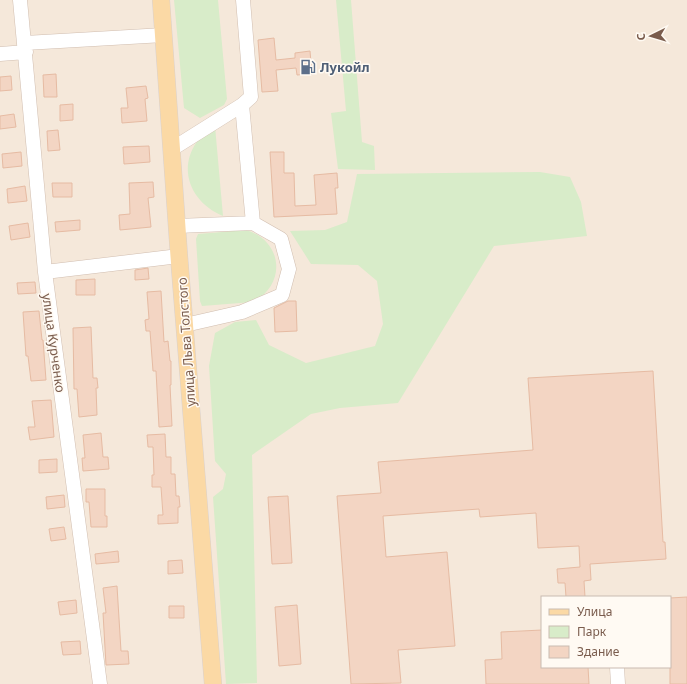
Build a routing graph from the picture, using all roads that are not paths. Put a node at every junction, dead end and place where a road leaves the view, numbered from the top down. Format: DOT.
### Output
graph roads {
  1 [pos="20,0"];
  2 [pos="162,0"];
  3 [pos="243,0"];
  4 [pos="164,35"];
  5 [pos="25,47"];
  6 [pos="0,54"];
  7 [pos="242,105"];
  8 [pos="172,149"];
  9 [pos="253,224"];
  10 [pos="177,226"];
  11 [pos="180,256"];
  12 [pos="45,272"];
  13 [pos="185,325"];
  14 [pos="617,668"];
  15 [pos="100,684"];
  16 [pos="213,684"];
  17 [pos="618,684"];
  1 -- 5 [label="street, улица Курченко"];
  2 -- 4 [label="main road, улица Льва Толстого"];
  3 -- 7 [label="street"];
  4 -- 5 [label="street"];
  4 -- 8 [label="main road, улица Льва Толстого"];
  5 -- 6 [label="street"];
  5 -- 12 [label="street, улица Курченко"];
  7 -- 8 [label="street"];
  7 -- 9 [label="street"];
  8 -- 10 [label="main road, улица Льва Толстого"];
  9 -- 10 [label="street"];
  9 -- 13 [label="street"];
  10 -- 11 [label="main road, улица Льва Толстого"];
  11 -- 12 [label="street"];
  11 -- 13 [label="main road, улица Льва Толстого"];
  12 -- 15 [label="street, улица Курченко"];
  13 -- 16 [label="main road, улица Льва Толстого"];
  14 -- 17 [label="street"];
}
